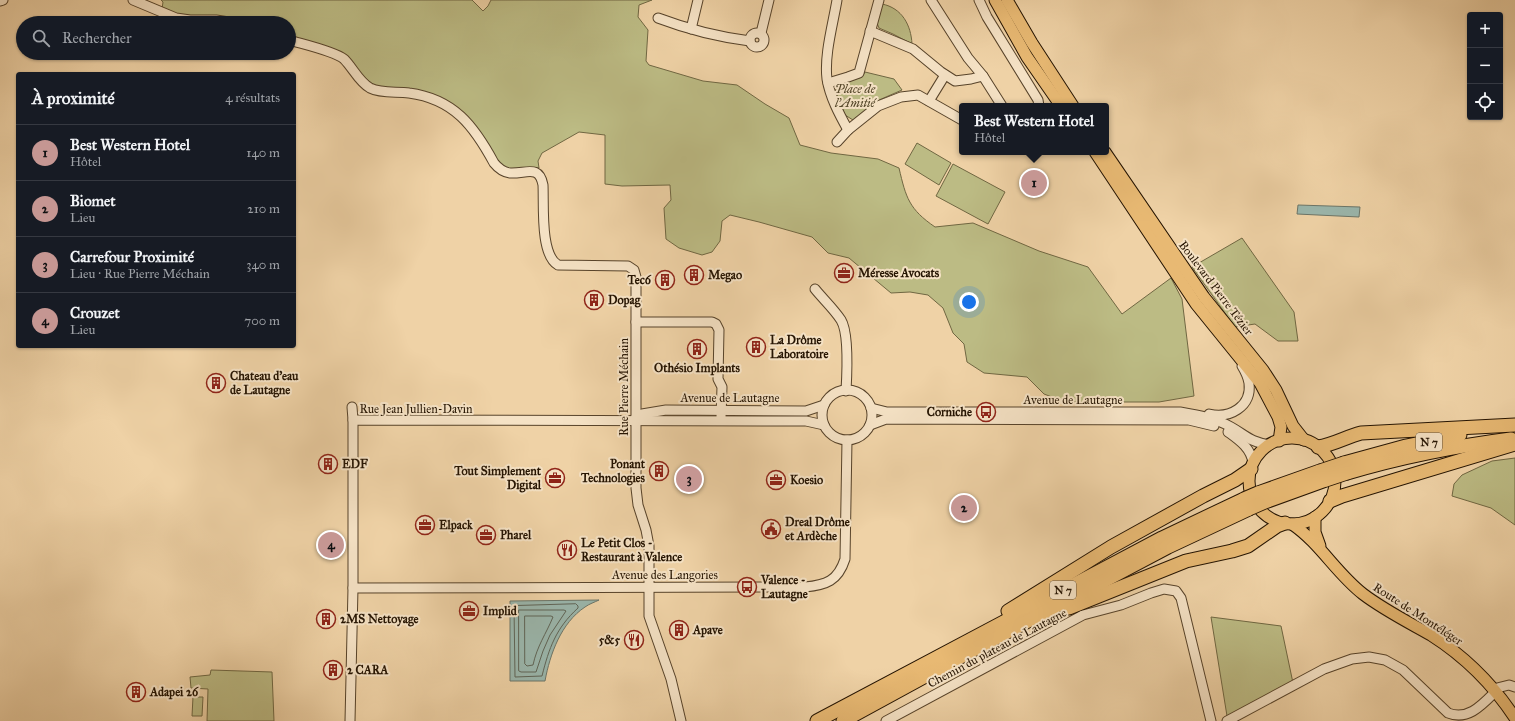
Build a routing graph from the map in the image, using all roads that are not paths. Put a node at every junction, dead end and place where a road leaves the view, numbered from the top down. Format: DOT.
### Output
graph roads {
  1 [pos="133,0"];
  2 [pos="698,0"];
  3 [pos="769,0"];
  4 [pos="837,0"];
  5 [pos="879,0"];
  6 [pos="931,0"];
  7 [pos="979,0"];
  8 [pos="995,0"];
  9 [pos="1007,0"];
  10 [pos="171,16"];
  11 [pos="658,18"];
  12 [pos="691,29"];
  13 [pos="870,31"];
  14 [pos="296,42"];
  15 [pos="945,75"];
  16 [pos="983,76"];
  17 [pos="828,83"];
  18 [pos="929,101"];
  19 [pos="1000,103"];
  20 [pos="1038,103"];
  21 [pos="1059,103"];
  22 [pos="1071,103"];
  23 [pos="959,118"];
  24 [pos="848,130"];
  25 [pos="837,142"];
  26 [pos="1097,155"];
  27 [pos="1107,155"];
  28 [pos="815,289"];
  29 [pos="636,322"];
  30 [pos="1221,336"];
  31 [pos="846,391"];
  32 [pos="824,405"];
  33 [pos="352,407"];
  34 [pos="871,408"];
  35 [pos="722,411"];
  36 [pos="1180,412"];
  37 [pos="636,419"];
  38 [pos="353,420"];
  39 [pos="721,421"];
  40 [pos="824,425"];
  41 [pos="870,425"];
  42 [pos="1515,426"];
  43 [pos="1515,438"];
  44 [pos="847,440"];
  45 [pos="1304,440"];
  46 [pos="1274,443"];
  47 [pos="1515,444"];
  48 [pos="1318,447"];
  49 [pos="1252,466"];
  50 [pos="1345,468"];
  51 [pos="1330,501"];
  52 [pos="1246,504"];
  53 [pos="1315,517"];
  54 [pos="1285,523"];
  55 [pos="1321,550"];
  56 [pos="649,587"];
  57 [pos="353,588"];
  58 [pos="978,648"];
  59 [pos="884,686"];
  60 [pos="1515,687"];
  61 [pos="1496,691"];
  62 [pos="1515,718"];
  63 [pos="350,721"];
  64 [pos="681,721"];
  65 [pos="817,721"];
  66 [pos="843,721"];
  67 [pos="886,721"];
  68 [pos="1211,721"];
  69 [pos="1227,721"];
  1 -- 10 [label="street"];
  2 -- 12 [label="street"];
  3 -- 12 [label="street"];
  4 -- 17 [label="street"];
  5 -- 13 [label="street"];
  6 -- 16 [label="street"];
  7 -- 20 [label="street"];
  8 -- 21 [label="main road"];
  9 -- 22 [label="main road"];
  11 -- 12 [label="street"];
  13 -- 15 [label="street"];
  13 -- 17 [label="street"];
  14 -- 29 [label="street, Rue Pierre Méchain"];
  15 -- 16 [label="street"];
  15 -- 18 [label="street"];
  16 -- 19 [label="street"];
  17 -- 24 [label="street"];
  18 -- 23 [label="street"];
  18 -- 24 [label="street"];
  24 -- 25 [label="street"];
  26 -- 30 [label="main road, Boulevard Pierre Tézier"];
  27 -- 45 [label="main road, Boulevard Pierre Tézier"];
  28 -- 31 [label="street"];
  29 -- 35 [label="street"];
  29 -- 37 [label="street, Rue Pierre Méchain"];
  30 -- 36 [label="street"];
  30 -- 46 [label="main road, Boulevard Pierre Tézier"];
  31 -- 32 [label="street"];
  31 -- 34 [label="street"];
  32 -- 35 [label="street, Avenue de Lautagne"];
  32 -- 40 [label="street"];
  33 -- 38 [label="street"];
  34 -- 36 [label="street, Avenue de Lautagne"];
  34 -- 41 [label="street"];
  35 -- 37 [label="street, Avenue de Lautagne"];
  35 -- 39 [label="street"];
  36 -- 46 [label="street, Avenue de Lautagne"];
  37 -- 38 [label="street, Rue Jean Jullien-Davin"];
  37 -- 39 [label="street, Avenue de Lautagne"];
  37 -- 56 [label="street, Rue Pierre Méchain"];
  38 -- 57 [label="street, Rue Jean Jullien-Davin"];
  39 -- 40 [label="street, Avenue de Lautagne"];
  40 -- 44 [label="street"];
  41 -- 44 [label="street"];
  41 -- 49 [label="street, Avenue de Lautagne"];
  42 -- 48 [label="highway"];
  42 -- 50 [label="highway, N 7"];
  43 -- 50 [label="highway, N 7"];
  44 -- 56 [label="street, Avenue des Langories"];
  45 -- 46 [label="main road"];
  45 -- 48 [label="main road"];
  46 -- 49 [label="main road"];
  47 -- 51 [label="highway"];
  48 -- 51 [label="main road"];
  49 -- 54 [label="main road"];
  49 -- 59 [label="highway"];
  50 -- 52 [label="highway, N 7, bridge"];
  51 -- 53 [label="main road"];
  52 -- 58 [label="highway, N 7"];
  52 -- 59 [label="highway, N 7"];
  53 -- 54 [label="main road"];
  53 -- 55 [label="main road, Route de Montéléger"];
  54 -- 55 [label="main road, Route de Montéléger"];
  54 -- 58 [label="highway"];
  55 -- 61 [label="main road, Route de Montéléger"];
  56 -- 57 [label="street, Avenue des Langories"];
  56 -- 64 [label="street"];
  57 -- 63 [label="street, Rue Jean Jullien-Davin"];
  58 -- 66 [label="highway, N 7"];
  59 -- 65 [label="highway, N 7"];
  60 -- 61 [label="street"];
  61 -- 62 [label="main road, Route de Montéléger"];
  61 -- 69 [label="street"];
  67 -- 68 [label="street, Chemin du plateau de Lautagne"];
}
